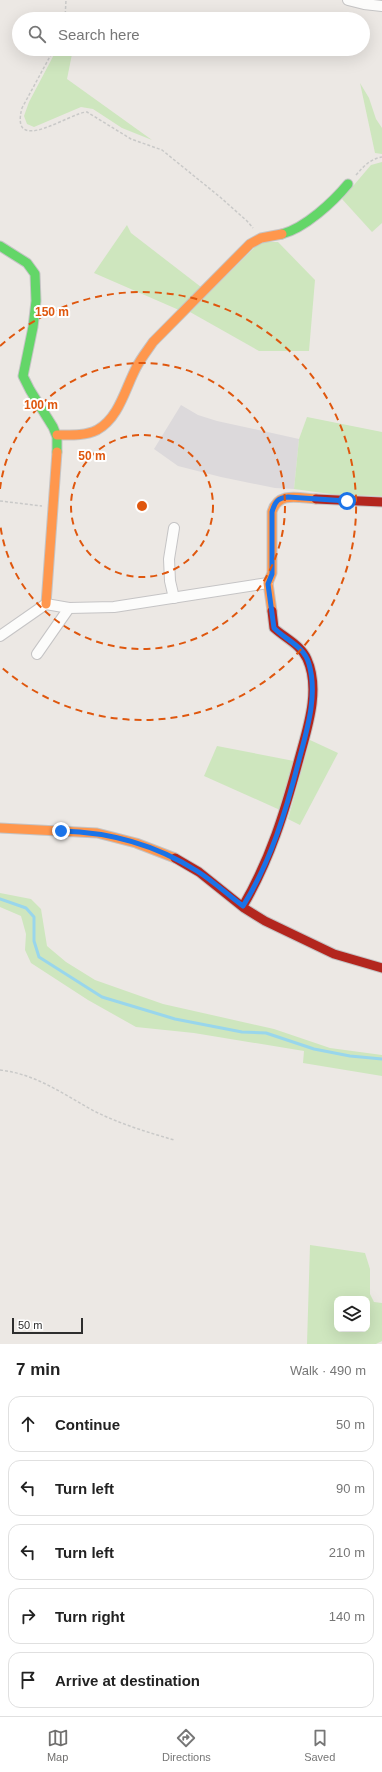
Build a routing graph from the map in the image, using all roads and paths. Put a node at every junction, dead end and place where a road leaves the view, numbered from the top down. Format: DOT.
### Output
graph roads {
  1 [pos="66,0"];
  2 [pos="348,0"];
  3 [pos="382,6"];
  4 [pos="65,12"];
  5 [pos="50,56"];
  6 [pos="382,157"];
  7 [pos="348,184"];
  8 [pos="261,238"];
  9 [pos="0,246"];
  10 [pos="57,435"];
  11 [pos="0,501"];
  12 [pos="382,502"];
  13 [pos="55,508"];
  14 [pos="174,528"];
  15 [pos="268,584"];
  16 [pos="174,598"];
  17 [pos="46,604"];
  18 [pos="69,608"];
  19 [pos="0,636"];
  20 [pos="37,654"];
  21 [pos="0,828"];
  22 [pos="243,906"];
  23 [pos="382,968"];
  24 [pos="0,1070"];
  25 [pos="174,1140"];
  1 -- 4 [label="path"];
  2 -- 3 [label="street"];
  5 -- 8 [label="path"];
  6 -- 7 [label="path"];
  7 -- 8 [label="street"];
  8 -- 10 [label="street"];
  9 -- 10 [label="street"];
  10 -- 13 [label="street"];
  11 -- 13 [label="path"];
  12 -- 15 [label="street"];
  13 -- 17 [label="street"];
  14 -- 16 [label="street"];
  15 -- 16 [label="street"];
  15 -- 22 [label="street"];
  16 -- 18 [label="street"];
  17 -- 18 [label="street"];
  17 -- 19 [label="street"];
  18 -- 20 [label="street"];
  21 -- 22 [label="street"];
  22 -- 23 [label="street"];
  24 -- 25 [label="path"];
}
